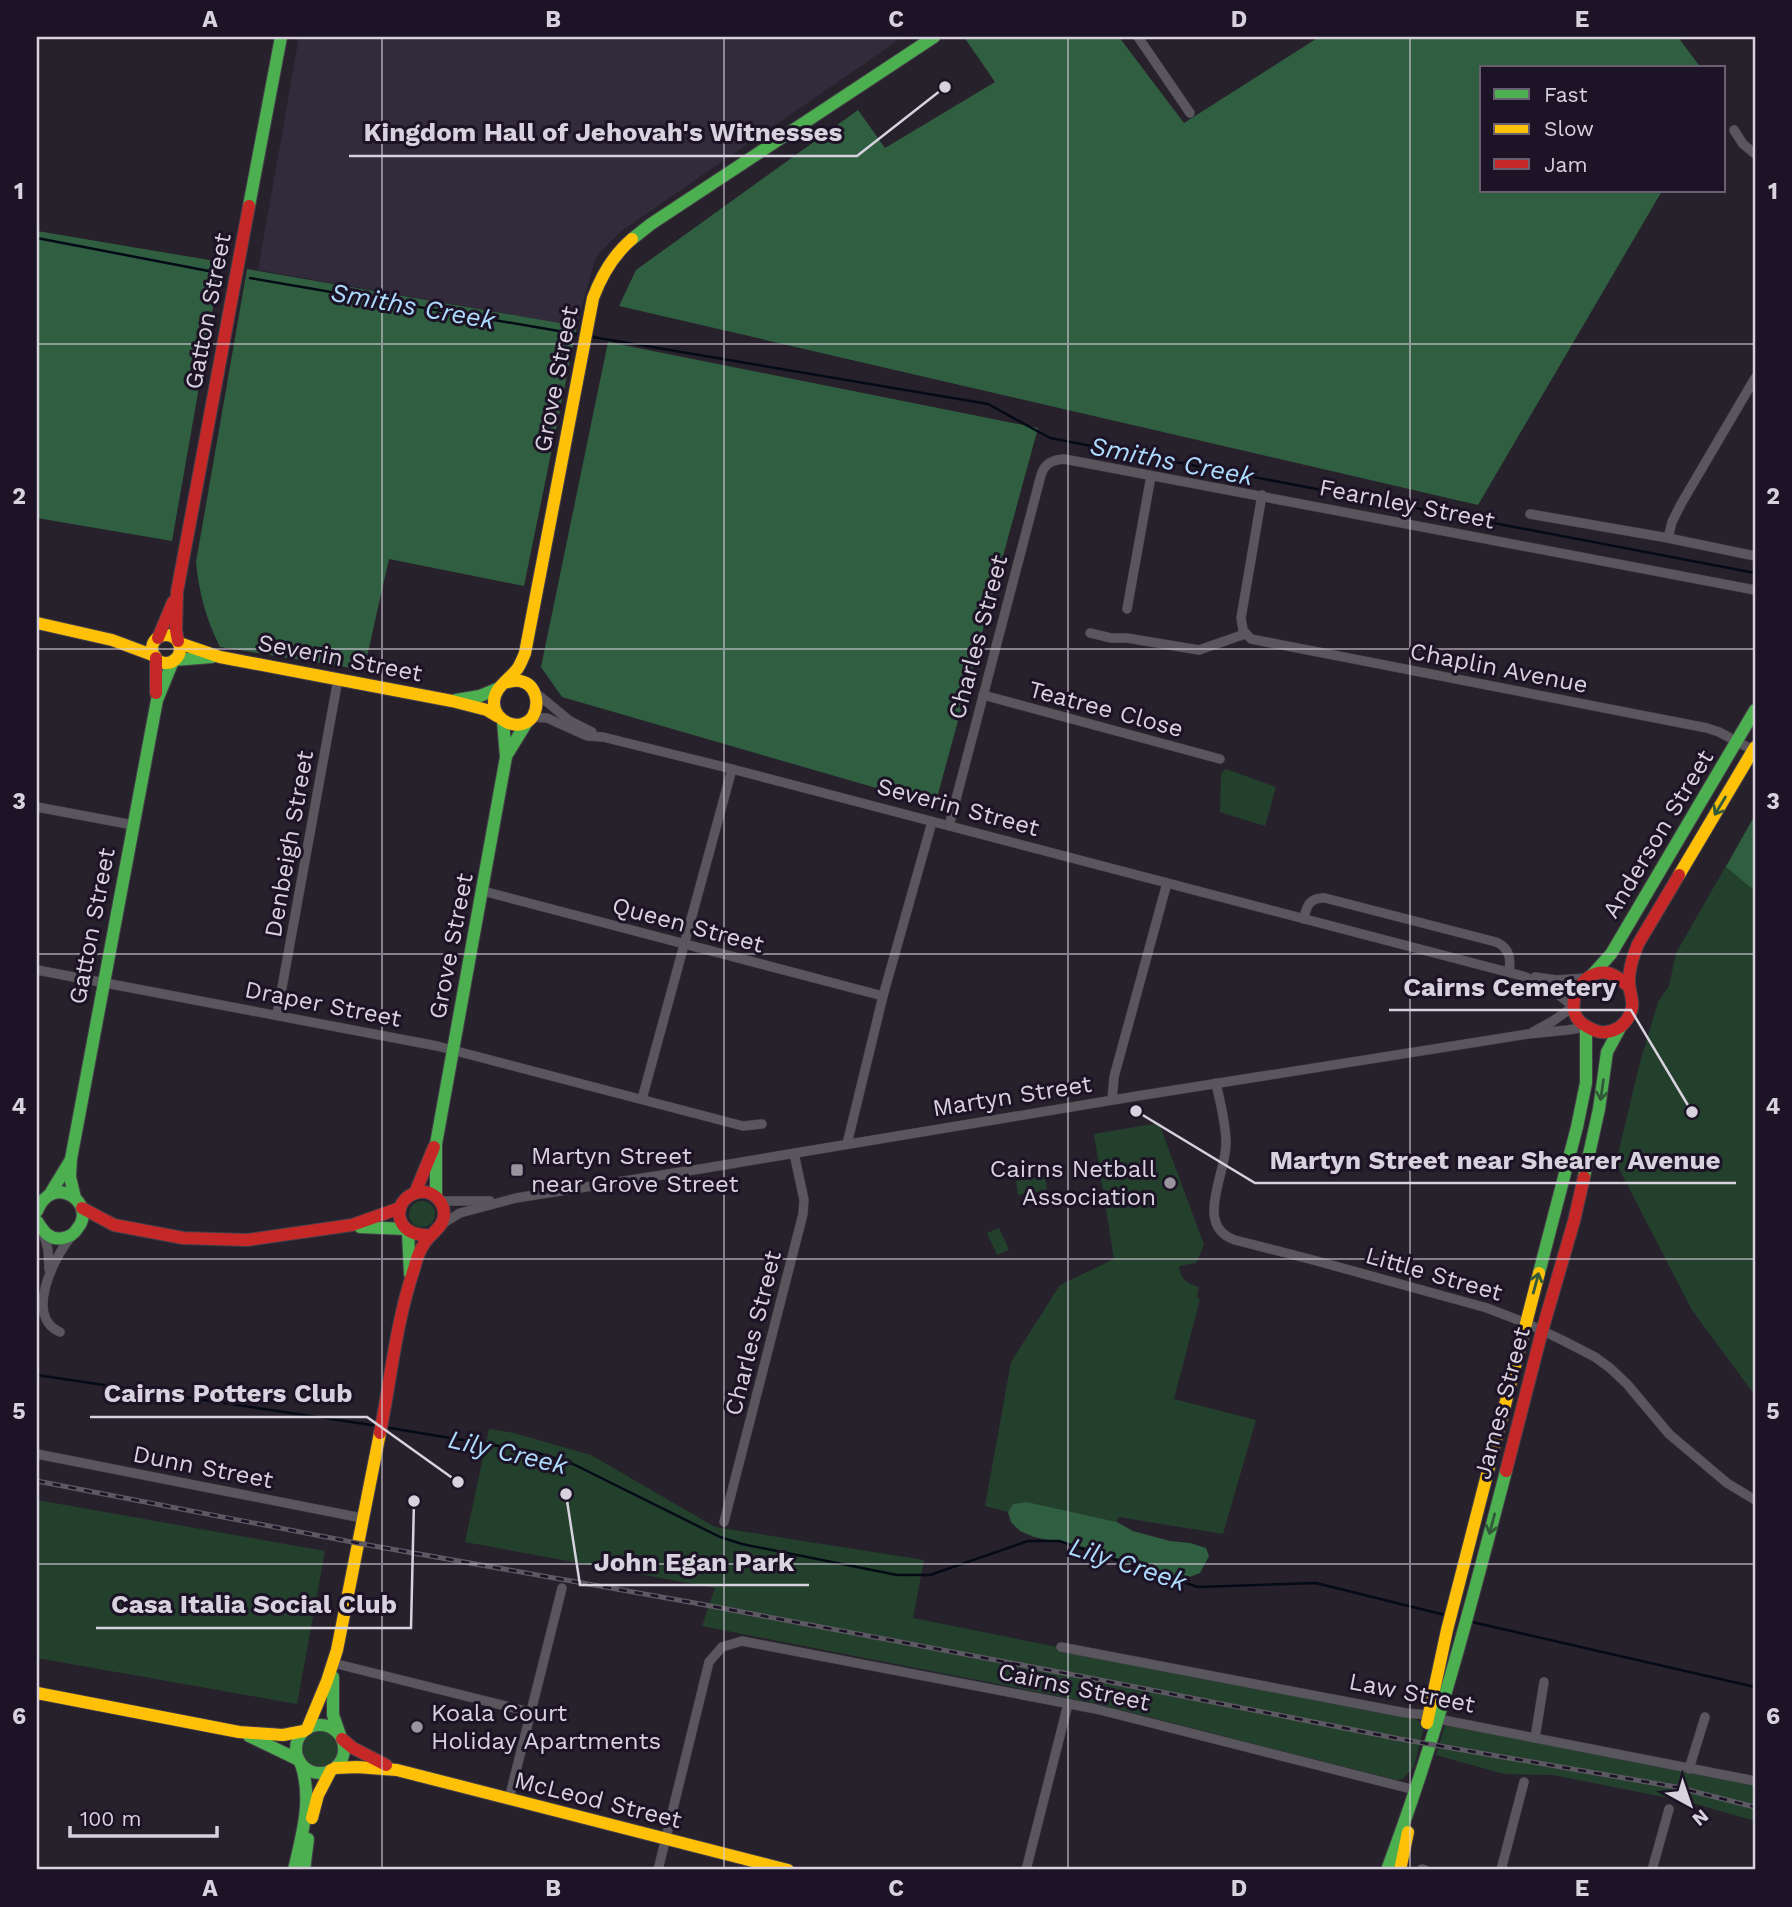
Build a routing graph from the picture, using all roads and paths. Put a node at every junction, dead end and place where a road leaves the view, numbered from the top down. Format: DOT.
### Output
graph roads {
  1 [pos="281,37"];
  2 [pos="934,37"];
  3 [pos="1138,37"];
  4 [pos="1190,113"];
  5 [pos="1734,130"];
  6 [pos="1755,154"];
  7 [pos="1755,378"];
  8 [pos="1051,461"];
  9 [pos="1151,477"];
  10 [pos="1262,495"];
  11 [pos="1530,513"];
  12 [pos="1668,538"];
  13 [pos="1755,555"];
  14 [pos="1755,590"];
  15 [pos="177,592"];
  16 [pos="1126,610"];
  17 [pos="37,623"];
  18 [pos="1243,629"];
  19 [pos="1090,633"];
  20 [pos="104,637"];
  21 [pos="157,639"];
  22 [pos="178,642"];
  23 [pos="525,653"];
  24 [pos="155,657"];
  25 [pos="220,657"];
  26 [pos="174,660"];
  27 [pos="338,679"];
  28 [pos="502,686"];
  29 [pos="534,690"];
  30 [pos="983,695"];
  31 [pos="157,700"];
  32 [pos="452,701"];
  33 [pos="1755,710"];
  34 [pos="500,718"];
  35 [pos="530,719"];
  36 [pos="603,737"];
  37 [pos="1737,741"];
  38 [pos="1754,749"];
  39 [pos="506,757"];
  40 [pos="1220,759"];
  41 [pos="732,769"];
  42 [pos="37,807"];
  43 [pos="932,822"];
  44 [pos="133,825"];
  45 [pos="949,826"];
  46 [pos="1167,883"];
  47 [pos="483,891"];
  48 [pos="1304,919"];
  49 [pos="685,944"];
  50 [pos="37,970"];
  51 [pos="1508,972"];
  52 [pos="1589,976"];
  53 [pos="1526,977"];
  54 [pos="103,982"];
  55 [pos="1628,986"];
  56 [pos="883,996"];
  57 [pos="1574,1006"];
  58 [pos="277,1015"];
  59 [pos="1621,1026"];
  60 [pos="1586,1027"];
  61 [pos="1528,1034"];
  62 [pos="453,1050"];
  63 [pos="1216,1083"];
  64 [pos="642,1099"];
  65 [pos="1112,1100"];
  66 [pos="762,1124"];
  67 [pos="436,1144"];
  68 [pos="847,1144"];
  69 [pos="794,1153"];
  70 [pos="71,1159"];
  71 [pos="415,1193"];
  72 [pos="438,1199"];
  73 [pos="502,1201"];
  74 [pos="41,1202"];
  75 [pos="79,1203"];
  76 [pos="400,1208"];
  77 [pos="442,1224"];
  78 [pos="114,1225"];
  79 [pos="352,1225"];
  80 [pos="39,1227"];
  81 [pos="406,1231"];
  82 [pos="74,1233"];
  83 [pos="431,1235"];
  84 [pos="49,1275"];
  85 [pos="410,1277"];
  86 [pos="1526,1323"];
  87 [pos="1542,1331"];
  88 [pos="60,1332"];
  89 [pos="37,1454"];
  90 [pos="1755,1500"];
  91 [pos="362,1518"];
  92 [pos="724,1522"];
  93 [pos="562,1588"];
  94 [pos="1060,1647"];
  95 [pos="333,1663"];
  96 [pos="1544,1682"];
  97 [pos="37,1693"];
  98 [pos="1068,1704"];
  99 [pos="530,1712"];
  100 [pos="1433,1717"];
  101 [pos="1705,1717"];
  102 [pos="306,1730"];
  103 [pos="239,1732"];
  104 [pos="341,1737"];
  105 [pos="1535,1738"];
  106 [pos="300,1762"];
  107 [pos="333,1769"];
  108 [pos="1689,1769"];
  109 [pos="397,1770"];
  110 [pos="1524,1782"];
  111 [pos="1755,1782"];
  112 [pos="1415,1790"];
  113 [pos="509,1799"];
  114 [pos="1411,1806"];
  115 [pos="1669,1809"];
  116 [pos="666,1839"];
  117 [pos="294,1870"];
  118 [pos="304,1870"];
  119 [pos="658,1870"];
  120 [pos="788,1870"];
  121 [pos="1026,1870"];
  122 [pos="1387,1870"];
  123 [pos="1400,1870"];
  124 [pos="1501,1870"];
  125 [pos="1653,1870"];
  1 -- 15 [label="street, Gatton Street"];
  2 -- 23 [label="street, Grove Street"];
  3 -- 4 [label="street"];
  5 -- 6 [label="street"];
  7 -- 12 [label="street"];
  8 -- 9 [label="street, Fearnley Street"];
  8 -- 30 [label="street, Charles Street"];
  9 -- 10 [label="street, Fearnley Street"];
  9 -- 16 [label="street"];
  10 -- 14 [label="street, Fearnley Street"];
  10 -- 18 [label="street"];
  11 -- 12 [label="street, Fearnley Street"];
  12 -- 13 [label="street, Fearnley Street"];
  15 -- 21 [label="street, Gatton Street"];
  15 -- 22 [label="street, Gatton Street"];
  17 -- 20 [label="street"];
  18 -- 19 [label="street"];
  18 -- 37 [label="street, Chaplin Avenue"];
  20 -- 21 [label="street"];
  20 -- 24 [label="street"];
  21 -- 22 [label="street"];
  21 -- 24 [label="street"];
  22 -- 25 [label="street, Severin Street"];
  22 -- 26 [label="street"];
  23 -- 28 [label="street, Grove Street"];
  23 -- 29 [label="street, Grove Street"];
  24 -- 26 [label="street"];
  24 -- 31 [label="street, Gatton Street"];
  25 -- 26 [label="street, Severin Street"];
  25 -- 27 [label="street, Severin Street"];
  26 -- 31 [label="street, Gatton Street"];
  27 -- 32 [label="street, Severin Street"];
  27 -- 58 [label="street, Denbeigh Street"];
  28 -- 29 [label="street"];
  28 -- 32 [label="street, Severin Street"];
  28 -- 34 [label="street"];
  29 -- 35 [label="street"];
  29 -- 36 [label="street, Severin Street"];
  30 -- 40 [label="street, Teatree Close"];
  30 -- 45 [label="street, Charles Street"];
  31 -- 44 [label="street, Gatton Street"];
  32 -- 34 [label="street, Severin Street"];
  33 -- 37 [label="street, Anderson Street"];
  34 -- 35 [label="street"];
  34 -- 39 [label="street, Grove Street"];
  35 -- 36 [label="street, Severin Street"];
  35 -- 39 [label="street, Grove Street"];
  36 -- 41 [label="street, Severin Street"];
  37 -- 38 [label="street, Chaplin Avenue"];
  37 -- 52 [label="street, Anderson Street"];
  38 -- 55 [label="street, Anderson Street, one-way"];
  39 -- 47 [label="street, Grove Street"];
  41 -- 43 [label="street, Severin Street"];
  41 -- 49 [label="street"];
  42 -- 44 [label="street"];
  43 -- 45 [label="street, Severin Street"];
  43 -- 56 [label="street"];
  44 -- 54 [label="street, Gatton Street"];
  45 -- 46 [label="street, Severin Street"];
  46 -- 48 [label="street, Severin Street"];
  46 -- 65 [label="street"];
  47 -- 49 [label="street, Queen Street"];
  47 -- 62 [label="street, Grove Street"];
  48 -- 51 [label="street, Severin Street"];
  48 -- 51 [label="street"];
  49 -- 56 [label="street, Queen Street"];
  49 -- 64 [label="street"];
  50 -- 54 [label="street, Draper Street"];
  51 -- 53 [label="street, Severin Street"];
  52 -- 53 [label="street, Severin Street"];
  52 -- 55 [label="street"];
  52 -- 57 [label="street"];
  53 -- 57 [label="street, Severin Street"];
  54 -- 58 [label="street, Draper Street"];
  54 -- 70 [label="street, Gatton Street"];
  55 -- 59 [label="street"];
  56 -- 68 [label="street"];
  57 -- 60 [label="street"];
  57 -- 61 [label="street, Martyn Street"];
  58 -- 62 [label="street, Draper Street"];
  59 -- 60 [label="street"];
  59 -- 87 [label="street, James Street, one-way"];
  60 -- 61 [label="street, Martyn Street"];
  86 -- 60 [label="street, James Street, one-way"];
  61 -- 63 [label="street, Martyn Street"];
  62 -- 64 [label="street, Draper Street"];
  62 -- 67 [label="street, Grove Street"];
  63 -- 65 [label="street, Martyn Street"];
  63 -- 86 [label="street, Little Street"];
  64 -- 66 [label="street, Draper Street"];
  65 -- 68 [label="street, Martyn Street"];
  67 -- 71 [label="street, Grove Street"];
  67 -- 72 [label="street, Grove Street"];
  68 -- 69 [label="street, Martyn Street"];
  69 -- 73 [label="street, Martyn Street"];
  69 -- 92 [label="street, Charles Street"];
  70 -- 74 [label="street, Gatton Street"];
  70 -- 75 [label="street, Gatton Street"];
  71 -- 72 [label="street"];
  71 -- 76 [label="street"];
  72 -- 73 [label="street, Martyn Street"];
  72 -- 77 [label="street"];
  73 -- 77 [label="street, Martyn Street"];
  74 -- 75 [label="street"];
  75 -- 78 [label="street"];
  75 -- 82 [label="street, Gatton Street"];
  76 -- 79 [label="street"];
  76 -- 81 [label="street"];
  77 -- 83 [label="street"];
  78 -- 79 [label="street"];
  78 -- 82 [label="street"];
  79 -- 81 [label="street"];
  80 -- 82 [label="street"];
  80 -- 84 [label="street"];
  81 -- 83 [label="street"];
  81 -- 85 [label="street"];
  82 -- 84 [label="street"];
  83 -- 85 [label="street"];
  84 -- 88 [label="street"];
  85 -- 91 [label="street"];
  86 -- 87 [label="street, Little Street"];
  86 -- 100 [label="street, James Street"];
  87 -- 90 [label="street, Little Street"];
  87 -- 100 [label="street, James Street, one-way"];
  89 -- 91 [label="street, Dunn Street"];
  91 -- 95 [label="street"];
  93 -- 99 [label="street"];
  94 -- 100 [label="street, Law Street"];
  95 -- 99 [label="street"];
  95 -- 102 [label="street"];
  95 -- 104 [label="street"];
  96 -- 105 [label="street"];
  97 -- 103 [label="street"];
  98 -- 112 [label="street, Cairns Street"];
  98 -- 116 [label="street, Cairns Street"];
  98 -- 121 [label="street"];
  99 -- 113 [label="street"];
  100 -- 105 [label="street, Law Street"];
  100 -- 112 [label="street, James Street"];
  101 -- 108 [label="street"];
  102 -- 103 [label="street"];
  102 -- 104 [label="street"];
  102 -- 106 [label="street"];
  103 -- 106 [label="street"];
  104 -- 107 [label="street"];
  104 -- 109 [label="street, McLeod Street"];
  105 -- 108 [label="street, Law Street"];
  106 -- 107 [label="street"];
  106 -- 117 [label="street"];
  107 -- 109 [label="street, McLeod Street"];
  107 -- 118 [label="street"];
  108 -- 111 [label="street, Law Street"];
  109 -- 113 [label="street, McLeod Street"];
  110 -- 124 [label="street"];
  112 -- 114 [label="street, James Street"];
  113 -- 116 [label="street, McLeod Street"];
  114 -- 122 [label="street, James Street"];
  114 -- 123 [label="street, James Street"];
  115 -- 125 [label="street"];
  116 -- 119 [label="street"];
  116 -- 120 [label="street, McLeod Street"];
}
